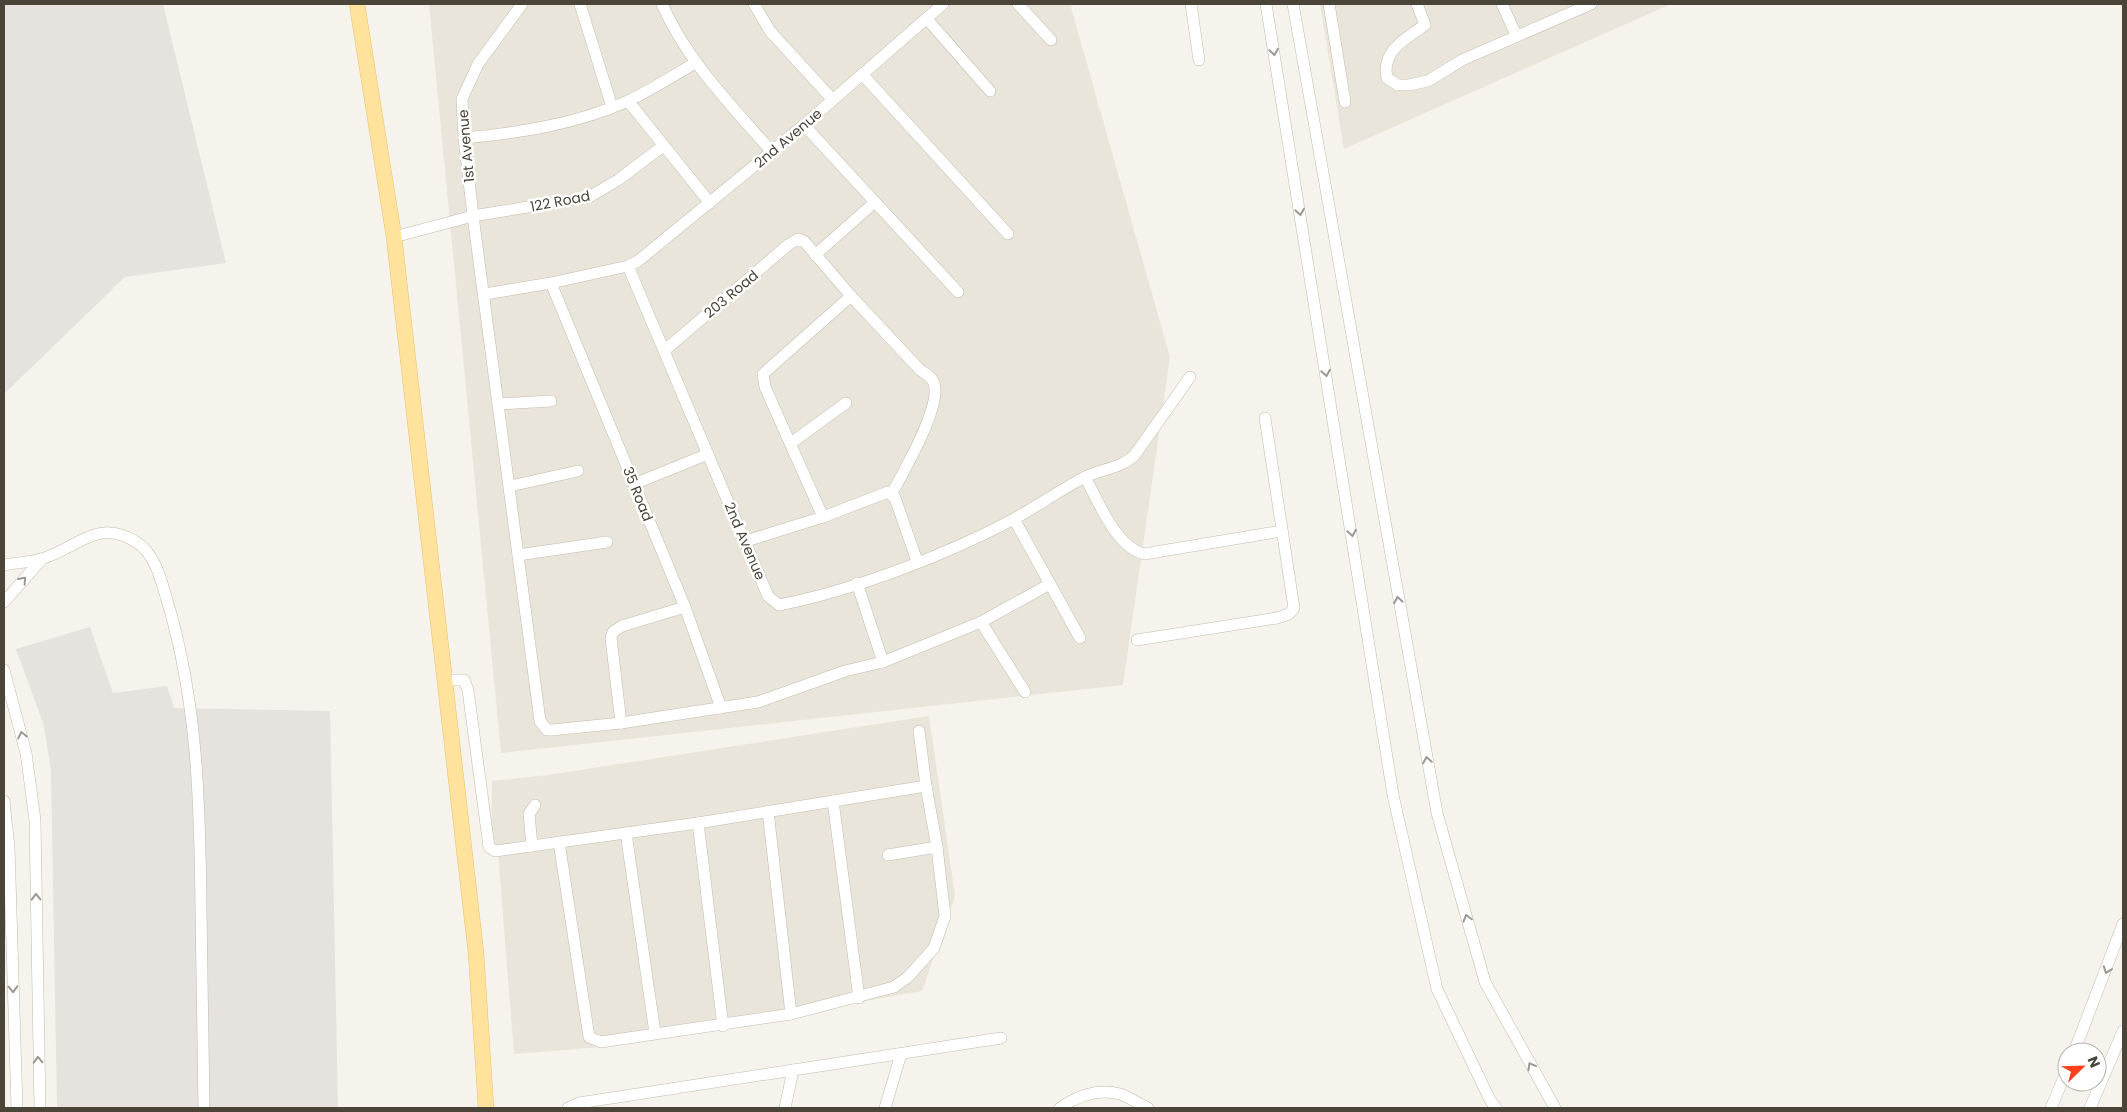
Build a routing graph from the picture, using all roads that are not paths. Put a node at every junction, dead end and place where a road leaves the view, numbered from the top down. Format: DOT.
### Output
graph roads {
  1 [pos="357,4"];
  2 [pos="522,4"];
  3 [pos="580,4"];
  4 [pos="662,4"];
  5 [pos="754,4"];
  6 [pos="943,4"];
  7 [pos="1018,4"];
  8 [pos="1191,4"];
  9 [pos="1266,4"];
  10 [pos="1293,4"];
  11 [pos="1329,4"];
  12 [pos="1417,4"];
  13 [pos="1502,4"];
  14 [pos="1591,4"];
  15 [pos="926,19"];
  16 [pos="1516,35"];
  17 [pos="1050,40"];
  18 [pos="1199,60"];
  19 [pos="695,63"];
  20 [pos="862,74"];
  21 [pos="990,91"];
  22 [pos="832,99"];
  23 [pos="628,101"];
  24 [pos="1345,102"];
  25 [pos="612,107"];
  26 [pos="804,125"];
  27 [pos="464,138"];
  28 [pos="663,146"];
  29 [pos="772,152"];
  30 [pos="875,202"];
  31 [pos="710,203"];
  32 [pos="473,216"];
  33 [pos="1008,234"];
  34 [pos="394,237"];
  35 [pos="815,254"];
  36 [pos="628,266"];
  37 [pos="552,283"];
  38 [pos="958,292"];
  39 [pos="484,294"];
  40 [pos="851,296"];
  41 [pos="665,350"];
  42 [pos="1190,377"];
  43 [pos="551,401"];
  44 [pos="846,403"];
  45 [pos="499,404"];
  46 [pos="1265,418"];
  47 [pos="791,443"];
  48 [pos="708,454"];
  49 [pos="578,471"];
  50 [pos="1085,477"];
  51 [pos="634,484"];
  52 [pos="510,486"];
  53 [pos="892,493"];
  54 [pos="823,516"];
  55 [pos="1014,518"];
  56 [pos="1282,531"];
  57 [pos="746,541"];
  58 [pos="607,542"];
  59 [pos="518,554"];
  60 [pos="42,559"];
  61 [pos="917,561"];
  62 [pos="4,565"];
  63 [pos="857,583"];
  64 [pos="1050,584"];
  65 [pos="4,602"];
  66 [pos="685,607"];
  67 [pos="982,622"];
  68 [pos="1080,638"];
  69 [pos="1137,640"];
  70 [pos="883,662"];
  71 [pos="4,670"];
  72 [pos="444,680"];
  73 [pos="1025,692"];
  74 [pos="721,708"];
  75 [pos="621,723"];
  76 [pos="919,731"];
  77 [pos="926,786"];
  78 [pos="4,801"];
  79 [pos="833,801"];
  80 [pos="535,805"];
  81 [pos="768,811"];
  82 [pos="698,823"];
  83 [pos="626,833"];
  84 [pos="559,842"];
  85 [pos="532,846"];
  86 [pos="938,847"];
  87 [pos="888,855"];
  88 [pos="2123,924"];
  89 [pos="859,998"];
  90 [pos="791,1014"];
  91 [pos="724,1026"];
  92 [pos="2123,1031"];
  93 [pos="655,1033"];
  94 [pos="1001,1038"];
  95 [pos="2078,1042"];
  96 [pos="901,1054"];
  97 [pos="794,1070"];
  98 [pos="2058,1092"];
  99 [pos="17,1108"];
  100 [pos="40,1108"];
  101 [pos="204,1108"];
  102 [pos="486,1108"];
  103 [pos="568,1108"];
  104 [pos="785,1108"];
  105 [pos="885,1108"];
  106 [pos="1060,1108"];
  107 [pos="1148,1108"];
  108 [pos="1496,1108"];
  109 [pos="1555,1108"];
  110 [pos="2051,1108"];
  111 [pos="2090,1108"];
  1 -- 34 [label="main road"];
  2 -- 27 [label="street, 1st Avenue"];
  3 -- 25 [label="street"];
  4 -- 19 [label="street"];
  5 -- 22 [label="street"];
  6 -- 15 [label="street, 2nd Avenue"];
  7 -- 17 [label="street"];
  8 -- 18 [label="street"];
  9 -- 108 [label="street, one-way"];
  109 -- 10 [label="street, one-way"];
  11 -- 24 [label="street"];
  12 -- 16 [label="street"];
  13 -- 16 [label="street"];
  14 -- 16 [label="street"];
  15 -- 20 [label="street, 2nd Avenue"];
  15 -- 21 [label="street"];
  19 -- 23 [label="street"];
  19 -- 29 [label="street"];
  20 -- 22 [label="street, 2nd Avenue"];
  20 -- 33 [label="street"];
  22 -- 26 [label="street, 2nd Avenue"];
  23 -- 25 [label="street"];
  23 -- 28 [label="street"];
  25 -- 27 [label="street"];
  26 -- 29 [label="street, 2nd Avenue"];
  26 -- 30 [label="street"];
  27 -- 32 [label="street, 1st Avenue"];
  28 -- 31 [label="street"];
  28 -- 32 [label="street, 122 Road"];
  29 -- 31 [label="street, 2nd Avenue"];
  30 -- 35 [label="street"];
  30 -- 38 [label="street"];
  31 -- 36 [label="street, 2nd Avenue"];
  32 -- 34 [label="street, 122 Road"];
  32 -- 39 [label="street, 1st Avenue"];
  34 -- 72 [label="main road"];
  35 -- 40 [label="street"];
  35 -- 41 [label="street, 203 Road"];
  36 -- 37 [label="street, 2nd Avenue"];
  36 -- 41 [label="street, 2nd Avenue"];
  37 -- 39 [label="street, 2nd Avenue"];
  37 -- 51 [label="street, 35 Road"];
  39 -- 45 [label="street, 1st Avenue"];
  40 -- 47 [label="street"];
  40 -- 53 [label="street"];
  41 -- 48 [label="street, 2nd Avenue"];
  42 -- 50 [label="street"];
  43 -- 45 [label="street"];
  44 -- 47 [label="street"];
  45 -- 52 [label="street, 1st Avenue"];
  46 -- 56 [label="street"];
  47 -- 54 [label="street"];
  48 -- 51 [label="street"];
  48 -- 57 [label="street, 2nd Avenue"];
  49 -- 52 [label="street"];
  50 -- 55 [label="street"];
  50 -- 56 [label="street"];
  51 -- 66 [label="street, 35 Road"];
  52 -- 59 [label="street, 1st Avenue"];
  53 -- 54 [label="street"];
  53 -- 61 [label="street"];
  54 -- 57 [label="street"];
  55 -- 61 [label="street"];
  55 -- 64 [label="street"];
  56 -- 69 [label="street"];
  57 -- 63 [label="street, 2nd Avenue"];
  58 -- 59 [label="street"];
  59 -- 75 [label="street, 1st Avenue"];
  60 -- 62 [label="street"];
  65 -- 60 [label="street, one-way"];
  60 -- 101 [label="street"];
  61 -- 63 [label="street"];
  63 -- 70 [label="street"];
  64 -- 67 [label="street"];
  64 -- 68 [label="street"];
  66 -- 74 [label="street, 35 Road"];
  66 -- 75 [label="street"];
  67 -- 70 [label="street"];
  67 -- 73 [label="street"];
  70 -- 74 [label="street"];
  100 -- 71 [label="street, one-way"];
  72 -- 85 [label="street"];
  72 -- 102 [label="main road"];
  74 -- 75 [label="street"];
  76 -- 77 [label="street"];
  77 -- 79 [label="street"];
  77 -- 86 [label="street"];
  78 -- 99 [label="street, one-way"];
  79 -- 81 [label="street"];
  79 -- 89 [label="street"];
  80 -- 85 [label="street"];
  81 -- 82 [label="street"];
  81 -- 90 [label="street"];
  82 -- 83 [label="street"];
  82 -- 91 [label="street"];
  83 -- 84 [label="street"];
  83 -- 93 [label="street"];
  84 -- 85 [label="street"];
  84 -- 93 [label="street"];
  86 -- 87 [label="street"];
  86 -- 89 [label="street"];
  88 -- 95 [label="street, one-way"];
  89 -- 90 [label="street"];
  90 -- 91 [label="street"];
  91 -- 93 [label="street"];
  92 -- 111 [label="street"];
  94 -- 96 [label="street"];
  96 -- 97 [label="street"];
  96 -- 105 [label="street"];
  97 -- 103 [label="street"];
  97 -- 104 [label="street"];
  98 -- 110 [label="street"];
  106 -- 107 [label="street"];
}
